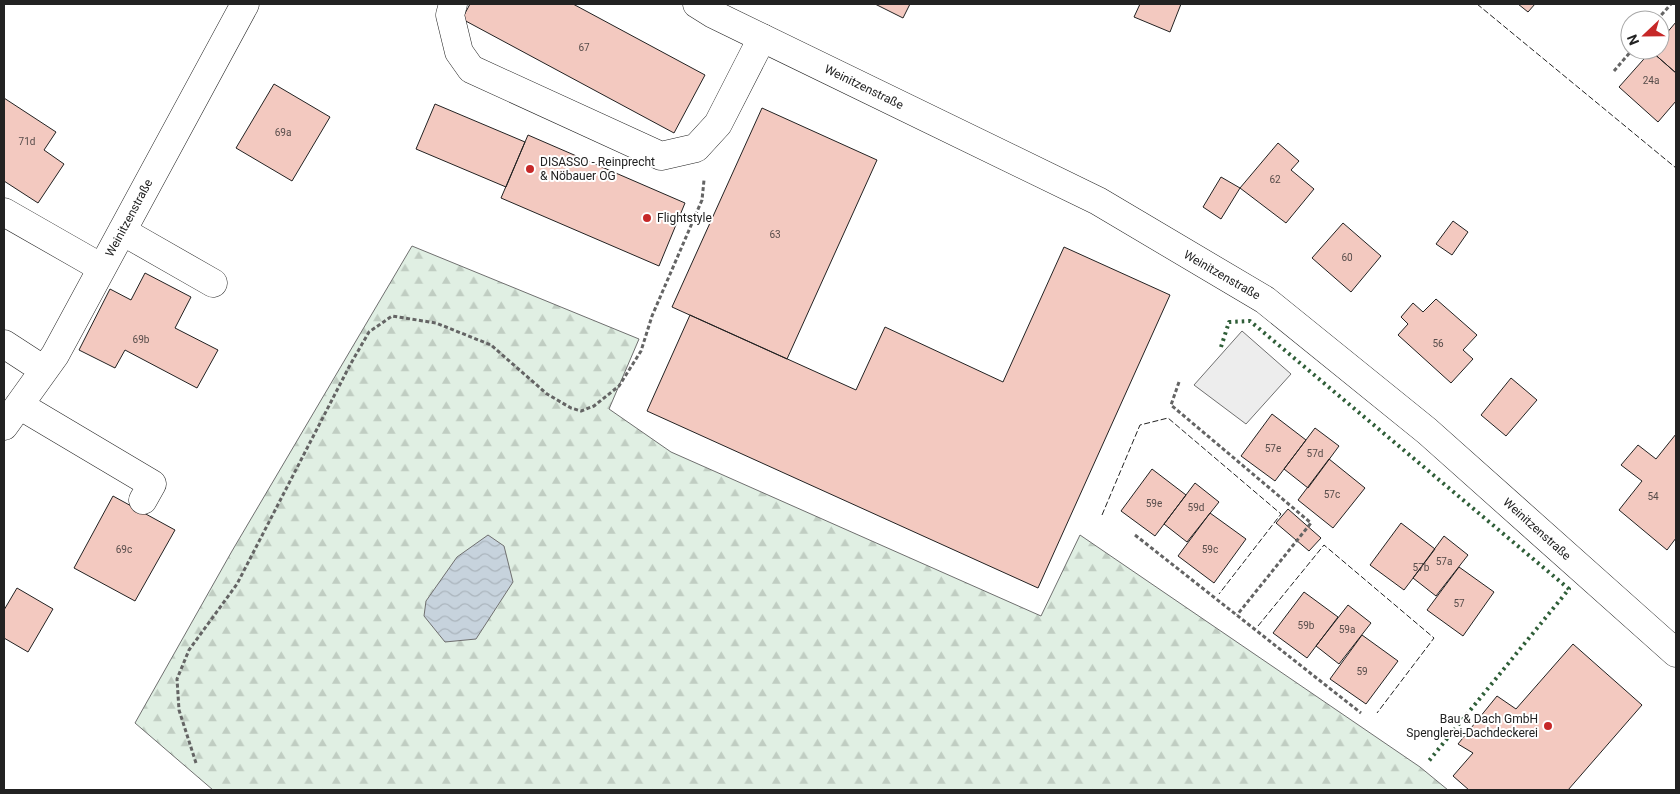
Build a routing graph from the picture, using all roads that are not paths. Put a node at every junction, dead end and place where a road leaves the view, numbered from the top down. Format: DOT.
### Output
graph roads {
  1 [pos="245,4"];
  2 [pos="453,4"];
  3 [pos="697,4"];
  4 [pos="762,38"];
  5 [pos="4,212"];
  6 [pos="122,230"];
  7 [pos="102,268"];
  8 [pos="213,283"];
  9 [pos="4,344"];
  10 [pos="44,370"];
  11 [pos="11,416"];
  12 [pos="143,500"];
  13 [pos="1676,653"];
  1 -- 6 [label="main road, Weinitzenstraße"];
  2 -- 4 [label="main road"];
  3 -- 4 [label="main road, Weinitzenstraße"];
  4 -- 13 [label="main road, Weinitzenstraße"];
  5 -- 7 [label="main road"];
  6 -- 7 [label="main road, Weinitzenstraße"];
  6 -- 8 [label="main road"];
  7 -- 10 [label="main road, Weinitzenstraße"];
  9 -- 10 [label="main road"];
  10 -- 11 [label="main road, Weinitzenstraße"];
  11 -- 12 [label="main road"];
}
